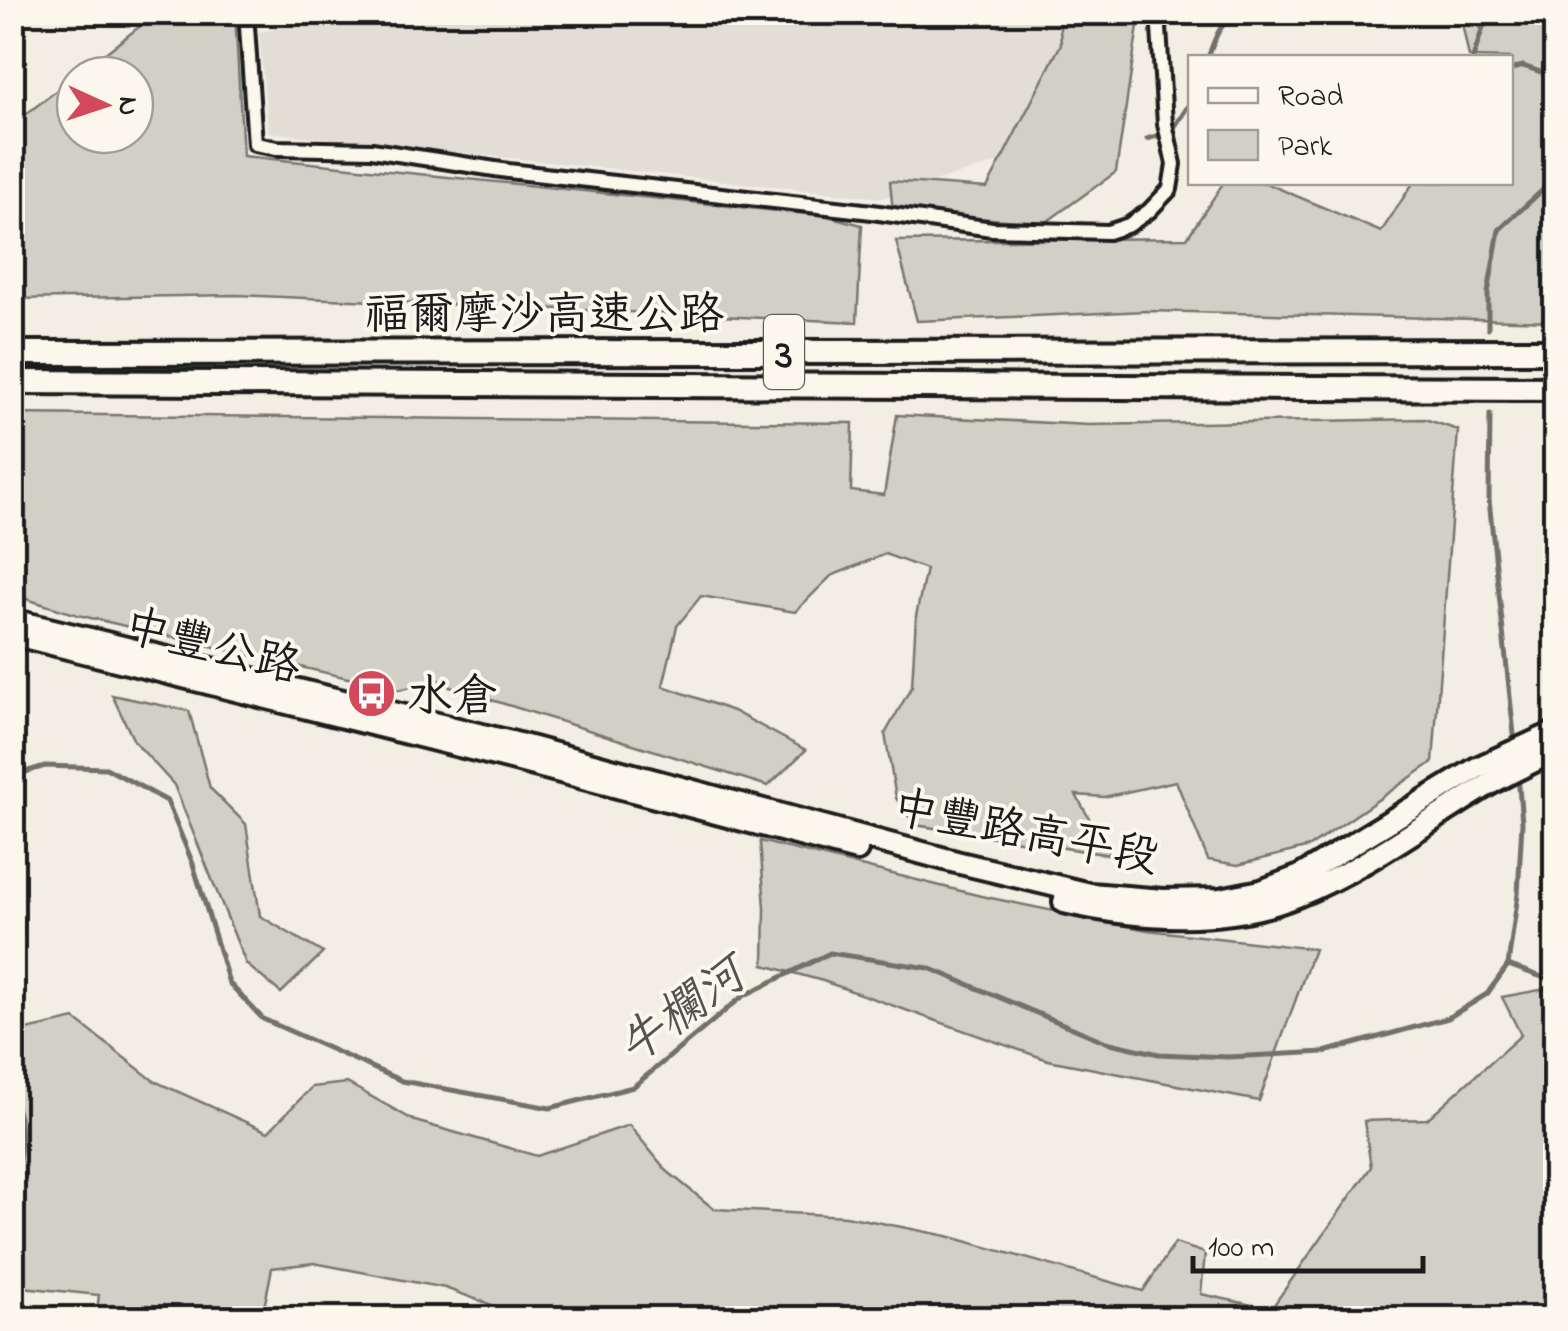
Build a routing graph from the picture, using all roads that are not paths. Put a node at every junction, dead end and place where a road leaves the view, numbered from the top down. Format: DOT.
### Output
graph roads {
  1 [pos="246,12"];
  2 [pos="1158,12"];
  3 [pos="1556,350"];
  4 [pos="12,353"];
  5 [pos="12,382"];
  6 [pos="1556,389"];
  7 [pos="12,620"];
  8 [pos="12,634"];
  9 [pos="1556,732"];
  10 [pos="1556,750"];
  11 [pos="511,751"];
  12 [pos="1484,776"];
  1 -- 2 [label="street"];
  3 -- 4 [label="highway, 福爾摩沙高速公路 / 3"];
  5 -- 6 [label="highway, 福爾摩沙高速公路 / 3"];
  7 -- 11 [label="main road, 中豐公路"];
  8 -- 11 [label="main road, 中豐公路"];
  9 -- 12 [label="main road, 中豐路高平段"];
  10 -- 12 [label="main road, 中豐路高平段"];
  11 -- 12 [label="main road, 中豐路高平段"];
}
